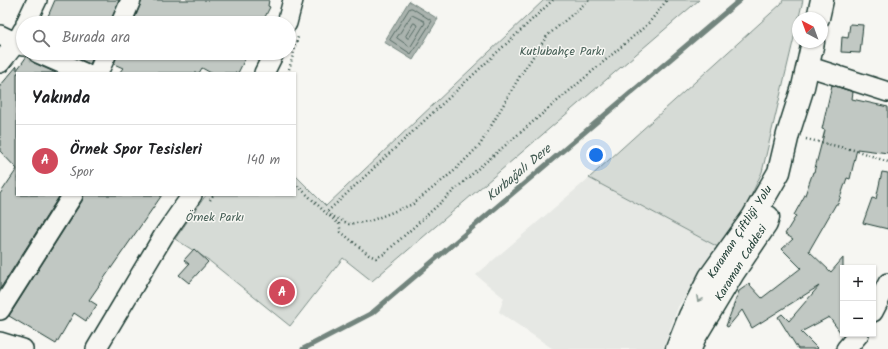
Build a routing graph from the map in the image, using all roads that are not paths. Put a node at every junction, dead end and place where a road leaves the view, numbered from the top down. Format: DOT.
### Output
graph roads {
  1 [pos="37,0"];
  2 [pos="131,0"];
  3 [pos="293,0"];
  4 [pos="822,0"];
  5 [pos="819,12"];
  6 [pos="29,16"];
  7 [pos="124,16"];
  8 [pos="289,16"];
  9 [pos="16,39"];
  10 [pos="812,48"];
  11 [pos="54,60"];
  12 [pos="104,60"];
  13 [pos="270,60"];
  14 [pos="0,63"];
  15 [pos="807,66"];
  16 [pos="82,72"];
  17 [pos="98,72"];
  18 [pos="264,72"];
  19 [pos="888,92"];
  20 [pos="779,172"];
  21 [pos="71,196"];
  22 [pos="191,196"];
  23 [pos="888,283"];
  24 [pos="876,306"];
  25 [pos="0,310"];
  26 [pos="856,337"];
  27 [pos="0,342"];
  28 [pos="23,349"];
  29 [pos="96,349"];
  30 [pos="677,349"];
  31 [pos="690,349"];
  32 [pos="846,349"];
  1 -- 6 [label="street"];
  2 -- 7 [label="street"];
  3 -- 8 [label="street"];
  4 -- 5 [label="main road"];
  9 -- 14 [label="street"];
  10 -- 15 [label="main road, Karaman Çiftliği Yolu"];
  11 -- 16 [label="street"];
  12 -- 17 [label="street"];
  13 -- 18 [label="street"];
  15 -- 19 [label="street"];
  15 -- 20 [label="main road, Karaman Çiftliği Yolu"];
  20 -- 30 [label="main road, Karaman Çiftliği Yolu, one-way"];
  20 -- 31 [label="main road, Karaman Caddesi"];
  21 -- 25 [label="street"];
  22 -- 29 [label="street"];
  23 -- 24 [label="street"];
  26 -- 32 [label="street"];
  27 -- 28 [label="street"];
}
